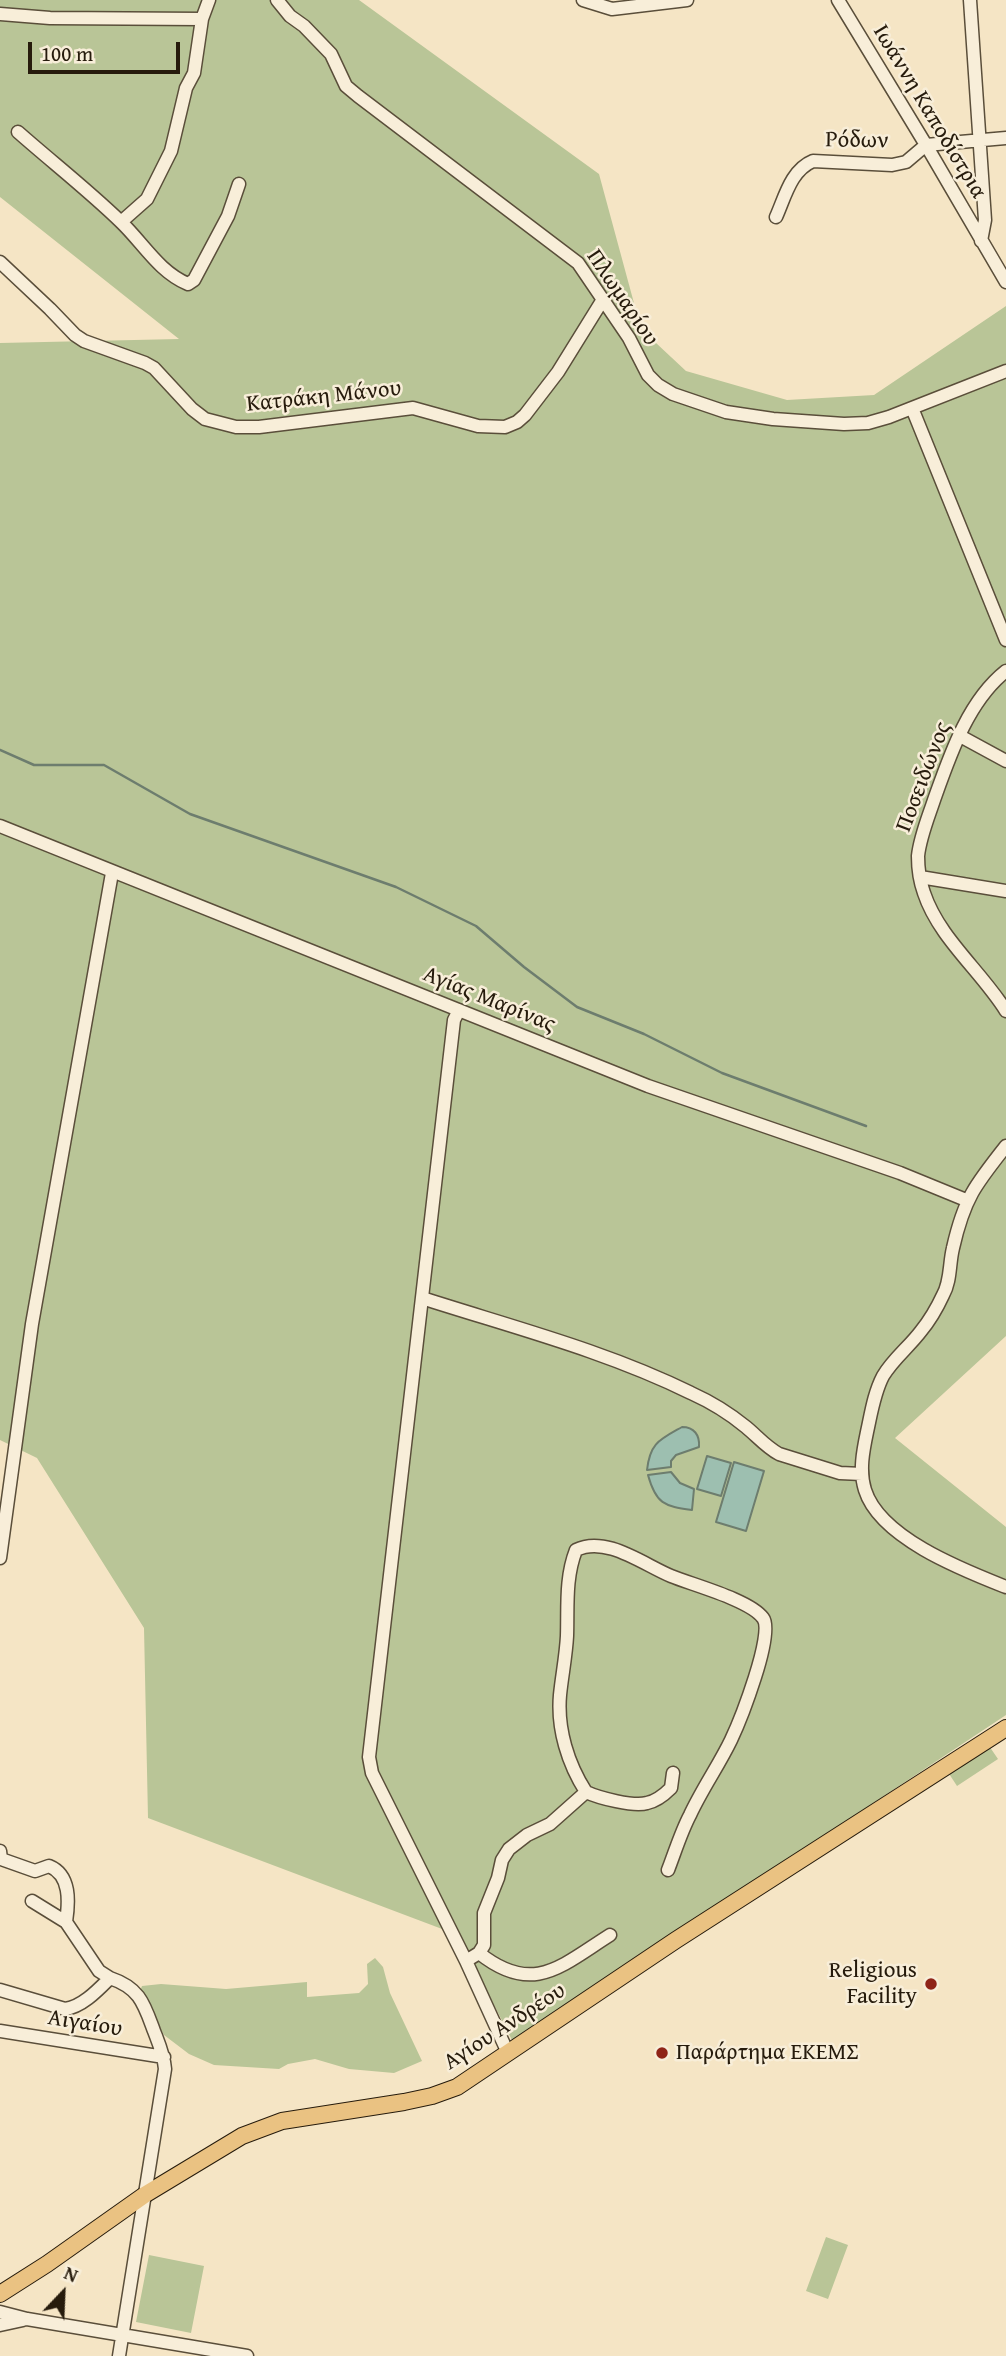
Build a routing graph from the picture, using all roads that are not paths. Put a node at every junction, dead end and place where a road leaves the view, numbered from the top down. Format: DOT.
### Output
graph roads {
  1 [pos="209,0"];
  2 [pos="277,0"];
  3 [pos="583,0"];
  4 [pos="684,0"];
  5 [pos="838,0"];
  6 [pos="970,0"];
  7 [pos="639,3"];
  8 [pos="0,14"];
  9 [pos="202,19"];
  10 [pos="18,132"];
  11 [pos="1006,138"];
  12 [pos="981,140"];
  13 [pos="926,145"];
  14 [pos="239,184"];
  15 [pos="776,217"];
  16 [pos="121,222"];
  17 [pos="981,241"];
  18 [pos="0,262"];
  19 [pos="1006,282"];
  20 [pos="602,301"];
  21 [pos="1006,371"];
  22 [pos="912,408"];
  23 [pos="1006,640"];
  24 [pos="1006,671"];
  25 [pos="960,736"];
  26 [pos="1006,761"];
  27 [pos="0,826"];
  28 [pos="112,873"];
  29 [pos="920,877"];
  30 [pos="1006,891"];
  31 [pos="459,1010"];
  32 [pos="1006,1011"];
  33 [pos="1006,1146"];
  34 [pos="966,1200"];
  35 [pos="422,1298"];
  36 [pos="862,1474"];
  37 [pos="0,1558"];
  38 [pos="1006,1587"];
  39 [pos="1006,1728"];
  40 [pos="673,1773"];
  41 [pos="586,1792"];
  42 [pos="0,1857"];
  43 [pos="668,1870"];
  44 [pos="32,1901"];
  45 [pos="66,1922"];
  46 [pos="610,1936"];
  47 [pos="480,1953"];
  48 [pos="466,1961"];
  49 [pos="110,1978"];
  50 [pos="0,1990"];
  51 [pos="0,2031"];
  52 [pos="508,2053"];
  53 [pos="164,2057"];
  54 [pos="146,2194"];
  55 [pos="0,2294"];
  56 [pos="0,2312"];
  57 [pos="27,2319"];
  58 [pos="0,2325"];
  59 [pos="124,2335"];
  60 [pos="119,2356"];
  61 [pos="247,2356"];
  1 -- 9 [label="street"];
  2 -- 20 [label="street, Πλωμαρίου"];
  3 -- 7 [label="street"];
  4 -- 7 [label="street"];
  5 -- 13 [label="street, Ιωάννη Καποδίστρια"];
  6 -- 12 [label="street"];
  8 -- 9 [label="street"];
  9 -- 16 [label="street"];
  10 -- 16 [label="street"];
  11 -- 12 [label="street, Ρόδων"];
  12 -- 13 [label="street, Ρόδων"];
  12 -- 17 [label="street"];
  13 -- 15 [label="street, Ρόδων"];
  13 -- 17 [label="street, Ιωάννη Καποδίστρια"];
  14 -- 16 [label="street"];
  17 -- 19 [label="street, Ιωάννη Καποδίστρια"];
  18 -- 20 [label="street, Κατράκη Μάνου"];
  20 -- 22 [label="street, Πλωμαρίου"];
  21 -- 22 [label="street, Πλωμαρίου"];
  22 -- 23 [label="street"];
  24 -- 25 [label="street, Ποσειδώνος"];
  25 -- 26 [label="street"];
  25 -- 29 [label="street, Ποσειδώνος"];
  27 -- 28 [label="street, Αγίας Μαρίνας"];
  28 -- 31 [label="street, Αγίας Μαρίνας"];
  28 -- 37 [label="street"];
  29 -- 30 [label="street"];
  29 -- 32 [label="street, Ποσειδώνος"];
  31 -- 34 [label="street, Αγίας Μαρίνας"];
  31 -- 35 [label="street"];
  33 -- 34 [label="street"];
  34 -- 36 [label="street"];
  35 -- 36 [label="street"];
  35 -- 48 [label="street"];
  36 -- 38 [label="street"];
  39 -- 52 [label="main road, Αγίου Ανδρέου"];
  40 -- 41 [label="street"];
  41 -- 43 [label="street"];
  41 -- 47 [label="street"];
  42 -- 45 [label="street"];
  44 -- 45 [label="street"];
  45 -- 49 [label="street"];
  46 -- 47 [label="street"];
  47 -- 48 [label="street"];
  48 -- 52 [label="street"];
  49 -- 50 [label="street"];
  49 -- 53 [label="street"];
  51 -- 53 [label="street, Αιγαίου"];
  52 -- 54 [label="main road, Αγίου Ανδρέου"];
  53 -- 54 [label="street"];
  54 -- 55 [label="main road, Αγίου Ανδρέου"];
  54 -- 59 [label="street"];
  56 -- 57 [label="street"];
  57 -- 58 [label="street"];
  57 -- 59 [label="street"];
  59 -- 60 [label="street"];
  59 -- 61 [label="street"];
}
